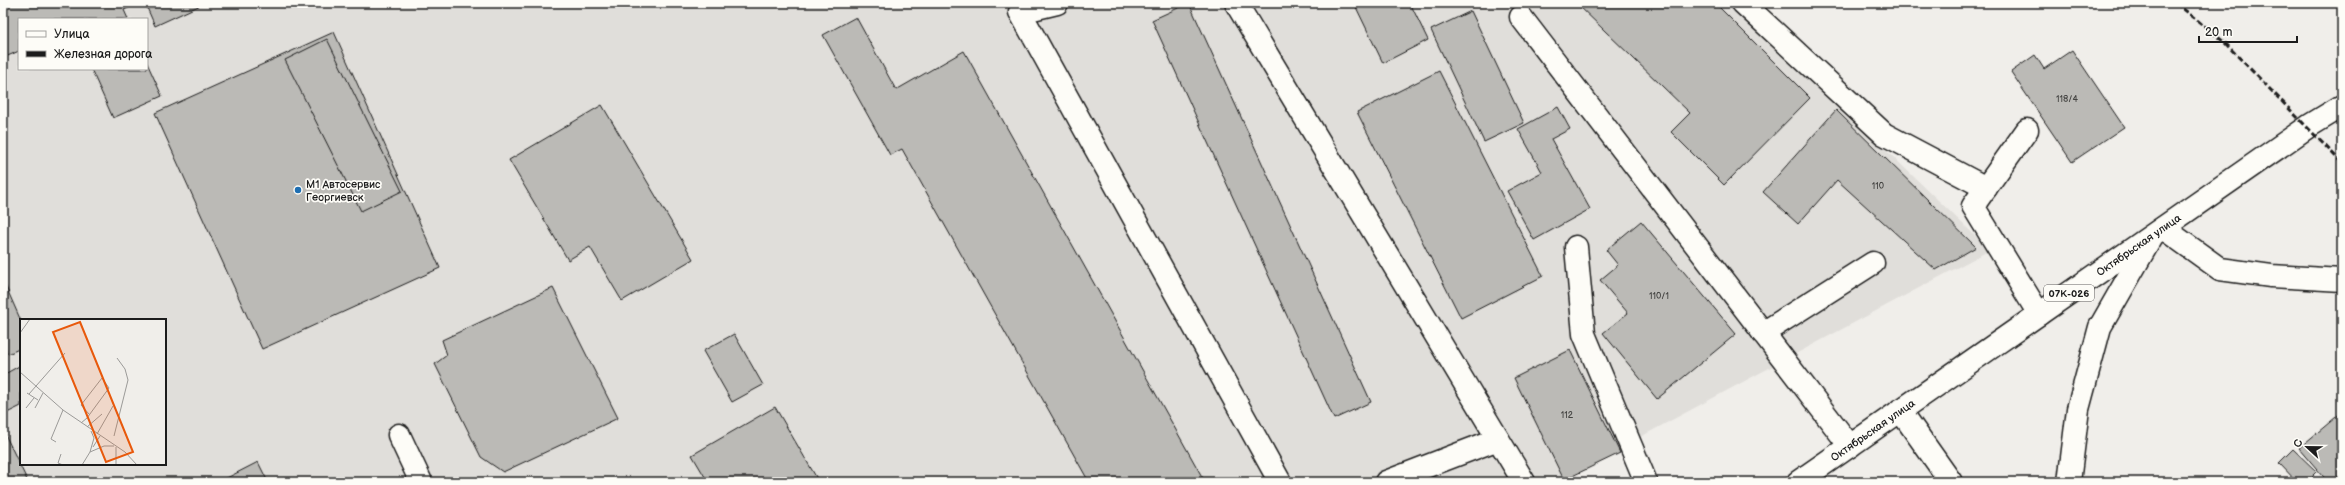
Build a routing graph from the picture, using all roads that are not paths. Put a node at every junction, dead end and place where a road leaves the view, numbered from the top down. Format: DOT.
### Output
graph roads {
  1 [pos="1057,3"];
  2 [pos="1236,3"];
  3 [pos="1743,3"];
  4 [pos="1014,7"];
  5 [pos="1521,17"];
  6 [pos="2342,106"];
  7 [pos="2027,130"];
  8 [pos="1986,188"];
  9 [pos="2157,233"];
  10 [pos="1576,247"];
  11 [pos="1872,263"];
  12 [pos="2342,280"];
  13 [pos="2039,314"];
  14 [pos="1763,332"];
  15 [pos="1900,410"];
  16 [pos="399,435"];
  17 [pos="1498,439"];
  18 [pos="1850,446"];
  19 [pos="421,482"];
  20 [pos="1280,482"];
  21 [pos="1386,482"];
  22 [pos="1524,482"];
  23 [pos="1646,482"];
  24 [pos="1798,482"];
  25 [pos="1951,482"];
  26 [pos="2069,482"];
  1 -- 4 [label="main road"];
  2 -- 17 [label="main road"];
  3 -- 8 [label="main road"];
  4 -- 20 [label="main road"];
  5 -- 14 [label="main road"];
  6 -- 9 [label="main road, Октябрьская улица / 07К-026"];
  7 -- 8 [label="main road"];
  8 -- 13 [label="main road"];
  9 -- 12 [label="main road"];
  9 -- 13 [label="main road, Октябрьская улица / 07К-026"];
  9 -- 26 [label="main road"];
  10 -- 23 [label="main road"];
  11 -- 14 [label="main road"];
  13 -- 15 [label="main road, Октябрьская улица / 07К-026"];
  14 -- 18 [label="main road"];
  15 -- 18 [label="main road, Октябрьская улица / 07К-026"];
  15 -- 25 [label="main road"];
  16 -- 19 [label="main road"];
  17 -- 21 [label="main road"];
  17 -- 22 [label="main road"];
  18 -- 24 [label="main road, Октябрьская улица / 07К-026"];
}
